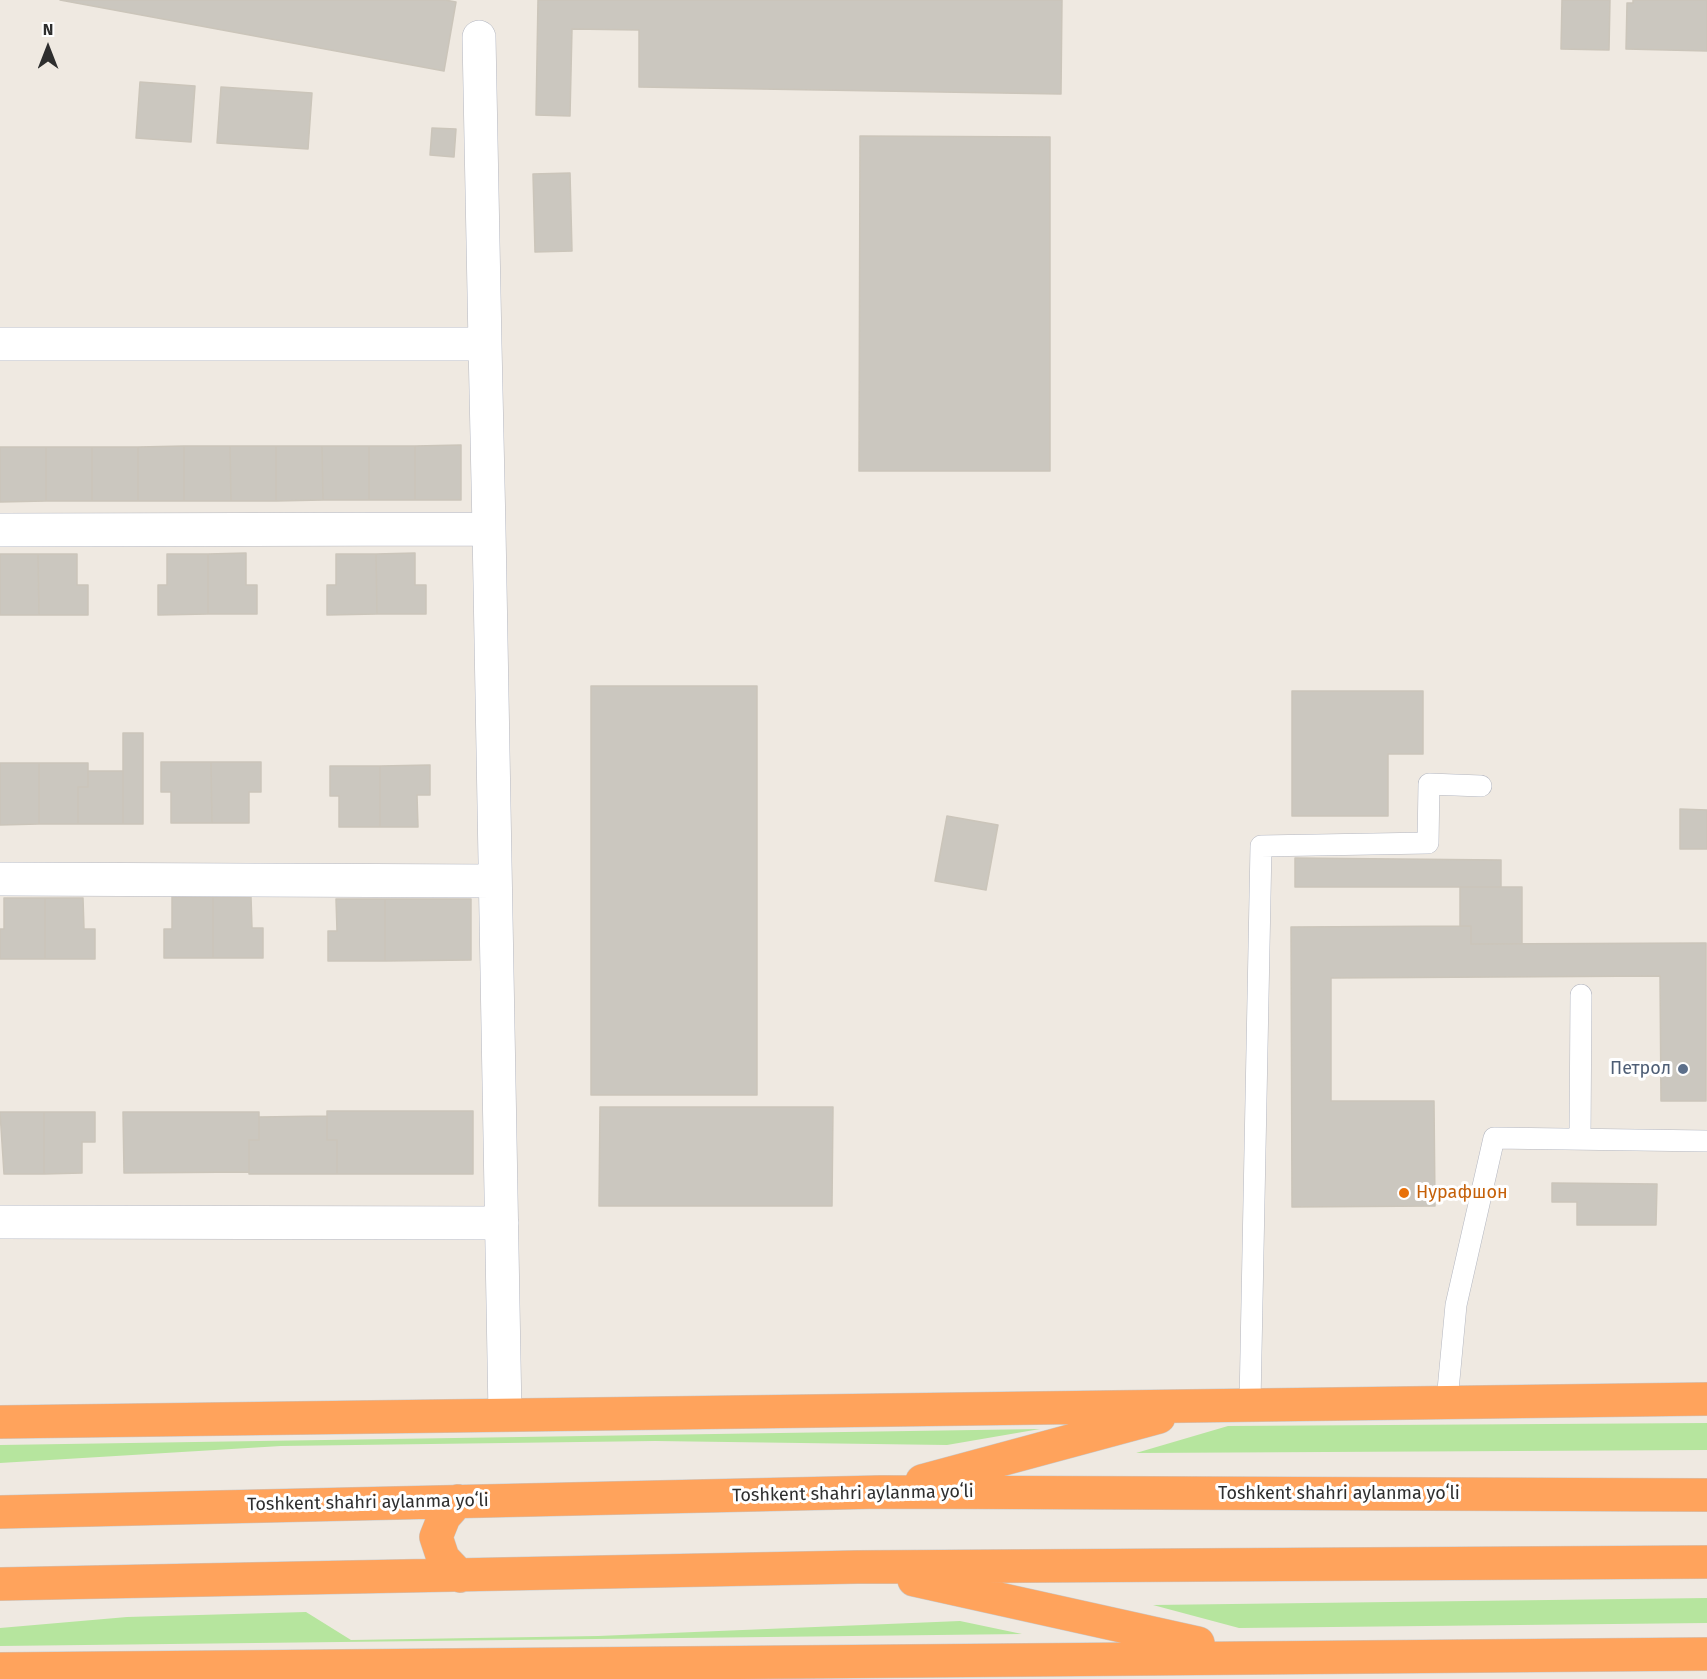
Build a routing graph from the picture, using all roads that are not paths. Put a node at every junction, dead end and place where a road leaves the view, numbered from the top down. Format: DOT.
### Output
graph roads {
  1 [pos="479,36"];
  2 [pos="0,344"];
  3 [pos="485,344"];
  4 [pos="489,529"];
  5 [pos="0,530"];
  6 [pos="1481,786"];
  7 [pos="0,879"];
  8 [pos="495,881"];
  9 [pos="1581,994"];
  10 [pos="1580,1139"];
  11 [pos="1707,1141"];
  12 [pos="0,1222"];
  13 [pos="502,1223"];
  14 [pos="1707,1399"];
  15 [pos="1447,1401"];
  16 [pos="1250,1403"];
  17 [pos="1208,1404"];
  18 [pos="505,1414"];
  19 [pos="0,1422"];
  20 [pos="880,1492"];
  21 [pos="1707,1495"];
  22 [pos="458,1501"];
  23 [pos="0,1512"];
  24 [pos="1707,1562"];
  25 [pos="857,1567"];
  26 [pos="460,1576"];
  27 [pos="0,1584"];
  28 [pos="1707,1654"];
  29 [pos="1254,1656"];
  30 [pos="0,1670"];
  1 -- 3 [label="street"];
  2 -- 3 [label="street"];
  3 -- 4 [label="street"];
  4 -- 5 [label="street"];
  4 -- 8 [label="street"];
  6 -- 16 [label="lane"];
  7 -- 8 [label="street"];
  8 -- 13 [label="street"];
  9 -- 10 [label="lane"];
  10 -- 11 [label="lane"];
  10 -- 15 [label="lane"];
  12 -- 13 [label="street"];
  13 -- 18 [label="street"];
  14 -- 15 [label="highway"];
  15 -- 16 [label="highway"];
  16 -- 17 [label="highway"];
  17 -- 18 [label="highway"];
  17 -- 20 [label="highway"];
  18 -- 19 [label="highway"];
  20 -- 21 [label="highway, Toshkent shahri aylanma yoʻli"];
  20 -- 22 [label="highway, Toshkent shahri aylanma yoʻli"];
  22 -- 23 [label="highway, Toshkent shahri aylanma yoʻli"];
  22 -- 26 [label="highway"];
  24 -- 25 [label="highway"];
  25 -- 26 [label="highway"];
  25 -- 29 [label="highway"];
  26 -- 27 [label="highway"];
  28 -- 29 [label="highway"];
  29 -- 30 [label="highway"];
}
